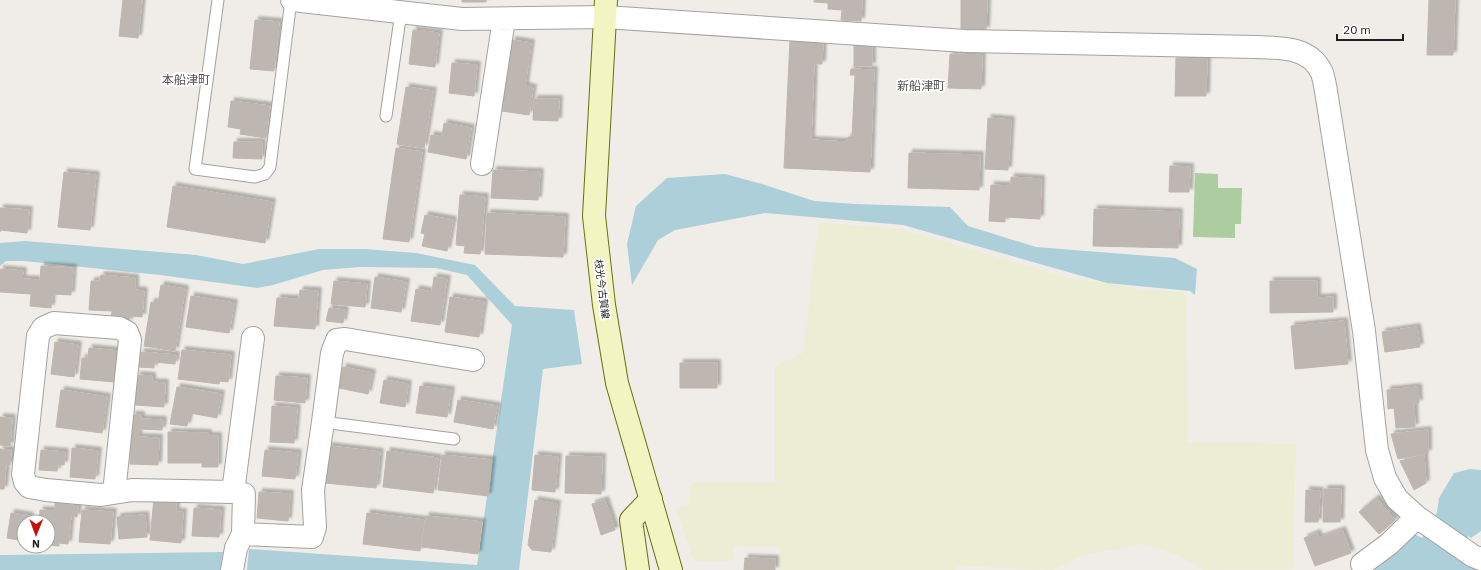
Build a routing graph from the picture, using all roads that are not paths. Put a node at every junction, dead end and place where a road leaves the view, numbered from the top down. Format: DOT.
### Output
graph roads {
  1 [pos="218,0"];
  2 [pos="291,0"];
  3 [pos="606,8"];
  4 [pos="401,12"];
  5 [pos="504,19"];
  6 [pos="386,116"];
  7 [pos="482,164"];
  8 [pos="252,338"];
  9 [pos="473,360"];
  10 [pos="324,422"];
  11 [pos="454,439"];
  12 [pos="233,492"];
  13 [pos="114,493"];
  14 [pos="651,499"];
  15 [pos="1417,517"];
  16 [pos="240,541"];
  17 [pos="1477,558"];
  18 [pos="1362,564"];
  19 [pos="232,570"];
  20 [pos="638,570"];
  21 [pos="672,570"];
  1 -- 2 [label="lane"];
  2 -- 4 [label="street"];
  3 -- 5 [label="street"];
  3 -- 14 [label="main road, 枝光今古賀線"];
  3 -- 15 [label="street"];
  4 -- 5 [label="street"];
  4 -- 6 [label="lane"];
  5 -- 7 [label="street"];
  8 -- 12 [label="street"];
  9 -- 10 [label="street"];
  10 -- 11 [label="lane"];
  10 -- 16 [label="street"];
  12 -- 13 [label="street"];
  12 -- 16 [label="street"];
  13 -- 13 [label="street"];
  14 -- 20 [label="main road"];
  14 -- 21 [label="main road, 枝光今古賀線"];
  15 -- 17 [label="street"];
  15 -- 18 [label="street"];
  16 -- 19 [label="street"];
}
